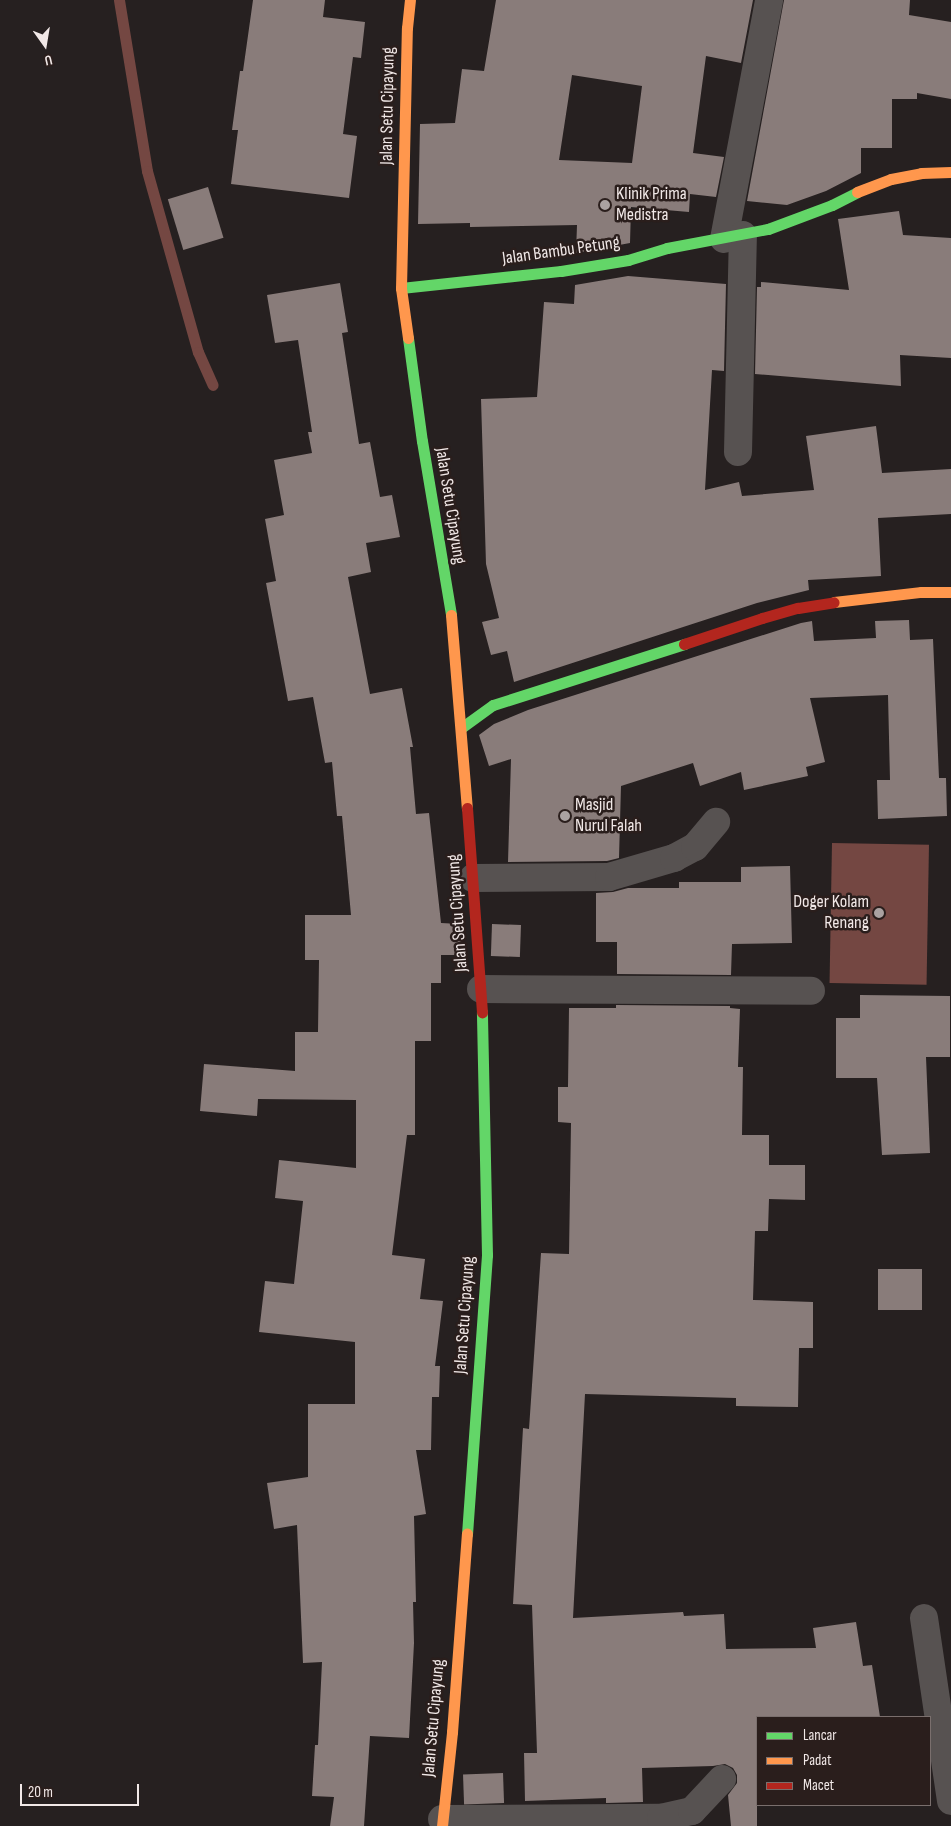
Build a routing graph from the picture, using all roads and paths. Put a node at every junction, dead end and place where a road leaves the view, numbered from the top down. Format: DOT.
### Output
graph roads {
  1 [pos="410,0"];
  2 [pos="769,0"];
  3 [pos="951,172"];
  4 [pos="733,237"];
  5 [pos="401,288"];
  6 [pos="738,452"];
  7 [pos="951,592"];
  8 [pos="461,728"];
  9 [pos="716,822"];
  10 [pos="473,878"];
  11 [pos="481,989"];
  12 [pos="811,991"];
  13 [pos="924,1618"];
  14 [pos="722,1779"];
  15 [pos="951,1801"];
  16 [pos="442,1823"];
  1 -- 5 [label="street, Jalan Setu Cipayung"];
  2 -- 4 [label="street"];
  3 -- 4 [label="street, Jalan Bambu Petung"];
  4 -- 5 [label="street, Jalan Bambu Petung"];
  4 -- 6 [label="street"];
  5 -- 8 [label="street, Jalan Setu Cipayung"];
  7 -- 8 [label="street"];
  8 -- 10 [label="street, Jalan Setu Cipayung"];
  9 -- 10 [label="street"];
  10 -- 11 [label="street, Jalan Setu Cipayung"];
  11 -- 12 [label="street"];
  11 -- 16 [label="street, Jalan Setu Cipayung"];
  13 -- 15 [label="street"];
  14 -- 16 [label="street"];
}
